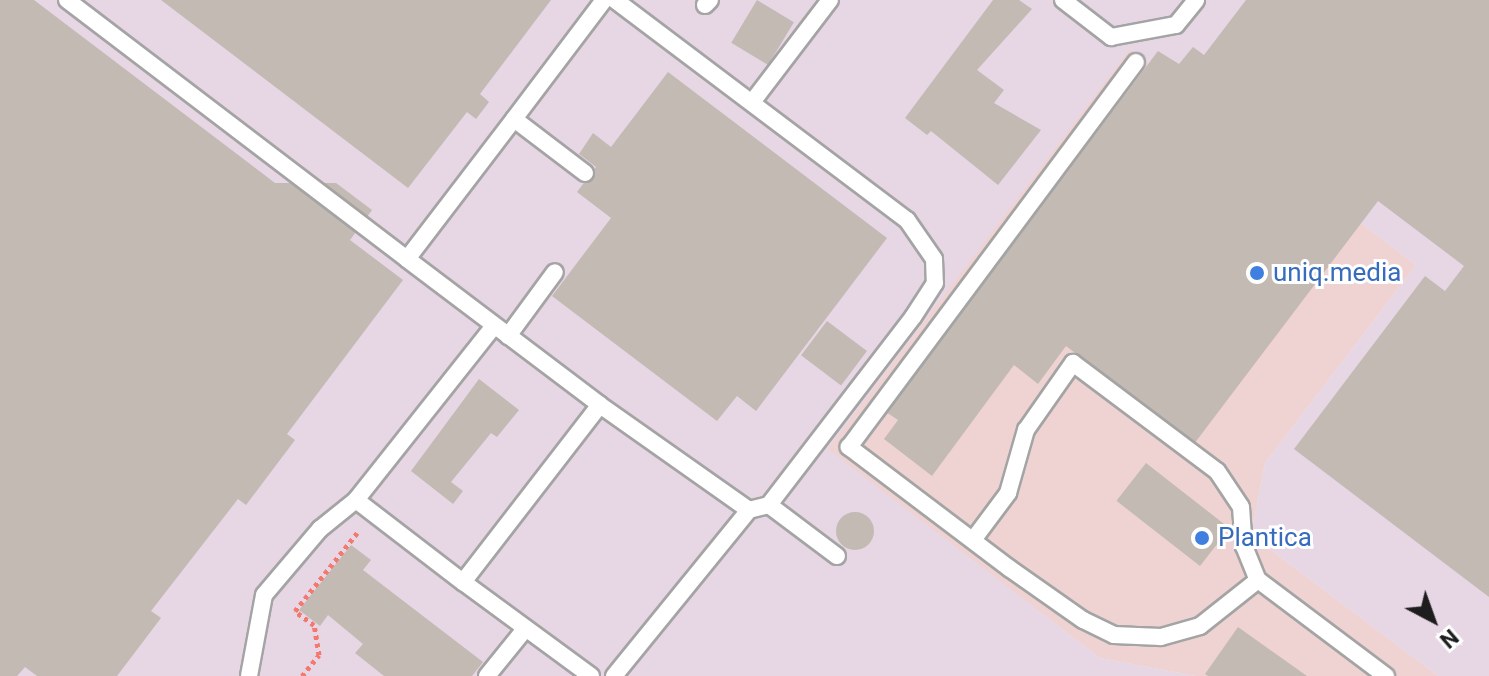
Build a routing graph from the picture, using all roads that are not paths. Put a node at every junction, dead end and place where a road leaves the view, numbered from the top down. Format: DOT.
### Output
graph roads {
  1 [pos="67,0"];
  2 [pos="604,0"];
  3 [pos="615,0"];
  4 [pos="830,0"];
  5 [pos="1063,0"];
  6 [pos="1196,0"];
  7 [pos="1136,62"];
  8 [pos="753,101"];
  9 [pos="514,119"];
  10 [pos="585,173"];
  11 [pos="407,259"];
  12 [pos="555,272"];
  13 [pos="501,331"];
  14 [pos="600,405"];
  15 [pos="356,500"];
  16 [pos="769,505"];
  17 [pos="749,510"];
  18 [pos="973,540"];
  19 [pos="837,556"];
  20 [pos="1258,580"];
  21 [pos="463,582"];
  22 [pos="525,629"];
  23 [pos="249,676"];
  24 [pos="487,676"];
  25 [pos="591,676"];
  26 [pos="614,676"];
  27 [pos="1386,676"];
  1 -- 11 [label="lane"];
  2 -- 9 [label="lane"];
  3 -- 8 [label="lane"];
  4 -- 8 [label="lane"];
  5 -- 6 [label="lane"];
  7 -- 18 [label="lane"];
  8 -- 16 [label="lane"];
  9 -- 10 [label="lane"];
  9 -- 11 [label="lane"];
  11 -- 13 [label="lane"];
  12 -- 13 [label="lane"];
  13 -- 14 [label="lane"];
  13 -- 15 [label="lane"];
  14 -- 17 [label="lane"];
  14 -- 21 [label="lane"];
  15 -- 21 [label="lane"];
  15 -- 23 [label="lane"];
  16 -- 17 [label="lane"];
  16 -- 19 [label="lane"];
  17 -- 26 [label="lane"];
  18 -- 20 [label="lane"];
  18 -- 20 [label="lane"];
  20 -- 27 [label="lane"];
  21 -- 22 [label="lane"];
  22 -- 24 [label="lane"];
  22 -- 25 [label="lane"];
}
